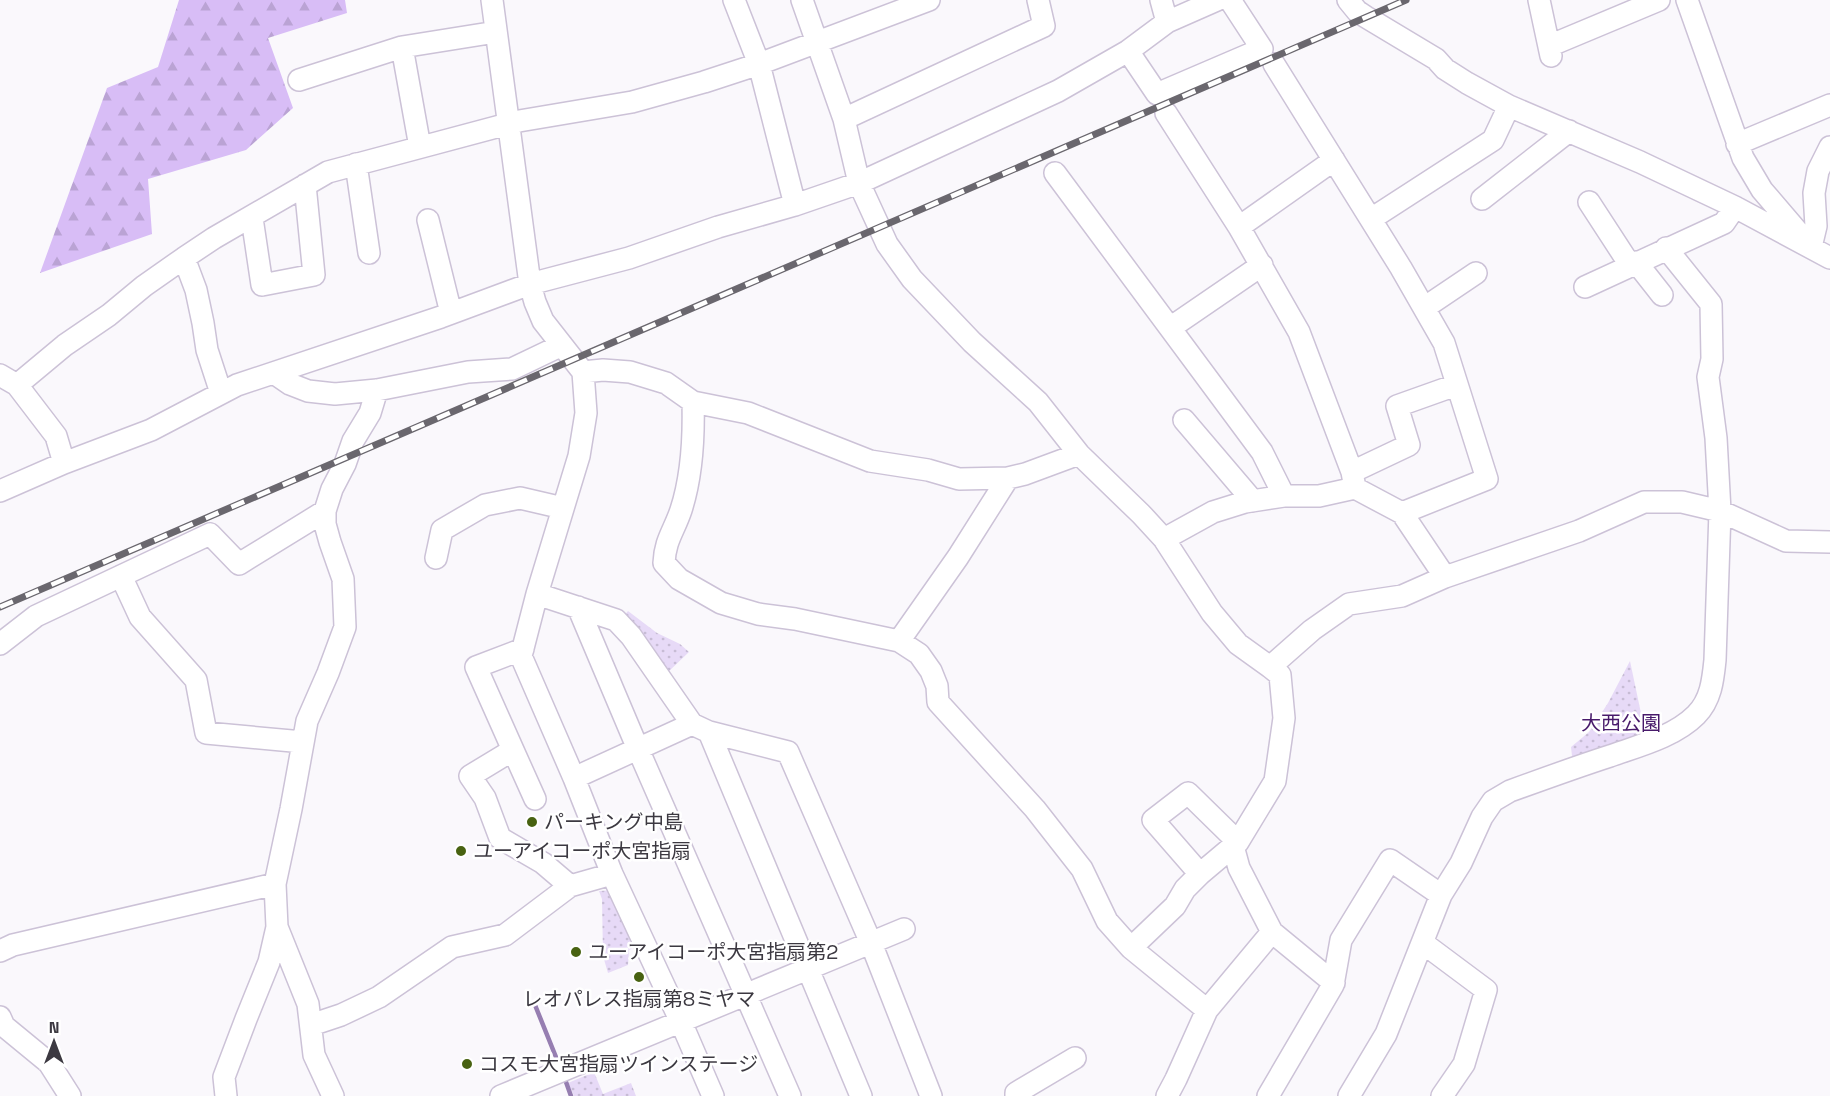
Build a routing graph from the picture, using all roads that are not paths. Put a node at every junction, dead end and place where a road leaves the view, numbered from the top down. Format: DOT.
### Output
graph roads {
  1 [pos="492,0"];
  2 [pos="734,0"];
  3 [pos="802,0"];
  4 [pos="925,0"];
  5 [pos="1038,0"];
  6 [pos="1161,0"];
  7 [pos="1217,0"];
  8 [pos="1230,0"];
  9 [pos="1348,0"];
  10 [pos="1539,0"];
  11 [pos="1659,0"];
  12 [pos="1687,0"];
  13 [pos="1167,22"];
  14 [pos="496,32"];
  15 [pos="817,42"];
  16 [pos="402,47"];
  17 [pos="1128,51"];
  18 [pos="759,64"];
  19 [pos="1274,64"];
  20 [pos="300,80"];
  21 [pos="1830,105"];
  22 [pos="1509,106"];
  23 [pos="1166,113"];
  24 [pos="844,119"];
  25 [pos="510,124"];
  26 [pos="1569,130"];
  27 [pos="1737,144"];
  28 [pos="420,147"];
  29 [pos="1830,147"];
  30 [pos="1334,160"];
  31 [pos="356,164"];
  32 [pos="1055,173"];
  33 [pos="860,183"];
  34 [pos="305,185"];
  35 [pos="1482,199"];
  36 [pos="1589,202"];
  37 [pos="795,205"];
  38 [pos="1735,207"];
  39 [pos="252,218"];
  40 [pos="1371,219"];
  41 [pos="428,220"];
  42 [pos="1239,226"];
  43 [pos="1811,247"];
  44 [pos="1666,248"];
  45 [pos="369,253"];
  46 [pos="184,258"];
  47 [pos="1830,258"];
  48 [pos="1633,264"];
  49 [pos="1262,265"];
  50 [pos="1476,273"];
  51 [pos="530,284"];
  52 [pos="1585,287"];
  53 [pos="1662,295"];
  54 [pos="1424,308"];
  55 [pos="452,313"];
  56 [pos="1170,328"];
  57 [pos="562,345"];
  58 [pos="583,372"];
  59 [pos="274,373"];
  60 [pos="8,380"];
  61 [pos="1456,385"];
  62 [pos="377,390"];
  63 [pos="221,393"];
  64 [pos="693,402"];
  65 [pos="1184,420"];
  66 [pos="1079,454"];
  67 [pos="64,463"];
  68 [pos="1008,478"];
  69 [pos="1354,480"];
  70 [pos="0,491"];
  71 [pos="1284,496"];
  72 [pos="1253,501"];
  73 [pos="563,508"];
  74 [pos="325,511"];
  75 [pos="1720,512"];
  76 [pos="1402,513"];
  77 [pos="1164,539"];
  78 [pos="1830,542"];
  79 [pos="436,558"];
  80 [pos="121,576"];
  81 [pos="1445,577"];
  82 [pos="537,594"];
  83 [pos="578,607"];
  84 [pos="899,641"];
  85 [pos="0,644"];
  86 [pos="523,649"];
  87 [pos="1270,667"];
  88 [pos="700,728"];
  89 [pos="303,742"];
  90 [pos="638,749"];
  91 [pos="513,750"];
  92 [pos="574,778"];
  93 [pos="535,799"];
  94 [pos="1235,844"];
  95 [pos="612,874"];
  96 [pos="1200,874"];
  97 [pos="275,884"];
  98 [pos="570,886"];
  99 [pos="1441,895"];
  100 [pos="277,927"];
  101 [pos="904,929"];
  102 [pos="1272,932"];
  103 [pos="871,943"];
  104 [pos="1423,943"];
  105 [pos="1131,948"];
  106 [pos="0,951"];
  107 [pos="807,969"];
  108 [pos="1334,983"];
  109 [pos="745,995"];
  110 [pos="1207,1010"];
  111 [pos="0,1017"];
  112 [pos="681,1022"];
  113 [pos="310,1024"];
  114 [pos="1075,1058"];
  115 [pos="70,1096"];
  116 [pos="226,1096"];
  117 [pos="333,1096"];
  118 [pos="501,1096"];
  119 [pos="713,1096"];
  120 [pos="790,1096"];
  121 [pos="861,1096"];
  122 [pos="931,1096"];
  123 [pos="1016,1096"];
  124 [pos="1167,1096"];
  125 [pos="1268,1096"];
  126 [pos="1349,1096"];
  127 [pos="1442,1096"];
  1 -- 14 [label="street"];
  2 -- 18 [label="street"];
  3 -- 15 [label="street"];
  4 -- 15 [label="street"];
  5 -- 24 [label="street"];
  6 -- 13 [label="street"];
  7 -- 13 [label="street"];
  8 -- 17 [label="street"];
  9 -- 22 [label="street"];
  10 -- 11 [label="street"];
  12 -- 27 [label="street"];
  13 -- 17 [label="street"];
  14 -- 16 [label="street"];
  14 -- 25 [label="street"];
  15 -- 18 [label="street"];
  15 -- 24 [label="street"];
  16 -- 20 [label="street"];
  16 -- 28 [label="street"];
  17 -- 33 [label="street"];
  18 -- 25 [label="street"];
  18 -- 37 [label="street"];
  19 -- 30 [label="street"];
  21 -- 27 [label="street"];
  22 -- 26 [label="street"];
  22 -- 40 [label="street"];
  23 -- 42 [label="street"];
  24 -- 33 [label="street"];
  25 -- 28 [label="street"];
  25 -- 51 [label="street"];
  26 -- 35 [label="street"];
  26 -- 38 [label="street"];
  27 -- 43 [label="street"];
  28 -- 31 [label="street"];
  29 -- 43 [label="street"];
  30 -- 40 [label="street"];
  30 -- 42 [label="street"];
  31 -- 34 [label="street"];
  31 -- 45 [label="street"];
  32 -- 56 [label="street"];
  33 -- 37 [label="street"];
  33 -- 66 [label="street"];
  34 -- 39 [label="street"];
  34 -- 39 [label="street"];
  36 -- 48 [label="street"];
  37 -- 51 [label="street"];
  38 -- 43 [label="street"];
  38 -- 44 [label="street"];
  39 -- 46 [label="street"];
  40 -- 54 [label="street"];
  41 -- 55 [label="street"];
  42 -- 49 [label="street"];
  43 -- 47 [label="street"];
  44 -- 48 [label="street"];
  44 -- 75 [label="street"];
  46 -- 60 [label="street"];
  46 -- 63 [label="street"];
  48 -- 52 [label="street"];
  48 -- 53 [label="street"];
  49 -- 56 [label="street"];
  49 -- 69 [label="street"];
  50 -- 54 [label="street"];
  51 -- 55 [label="street"];
  51 -- 57 [label="street"];
  54 -- 61 [label="street"];
  55 -- 59 [label="street"];
  56 -- 71 [label="street"];
  57 -- 58 [label="street"];
  57 -- 62 [label="street"];
  58 -- 64 [label="street"];
  58 -- 73 [label="street"];
  59 -- 62 [label="street"];
  59 -- 63 [label="street"];
  60 -- 67 [label="street"];
  61 -- 69 [label="street"];
  61 -- 76 [label="street"];
  62 -- 74 [label="street"];
  63 -- 67 [label="street"];
  64 -- 68 [label="street"];
  64 -- 84 [label="street"];
  65 -- 72 [label="street"];
  66 -- 68 [label="street"];
  66 -- 77 [label="street"];
  67 -- 70 [label="street"];
  68 -- 84 [label="street"];
  69 -- 71 [label="street"];
  69 -- 76 [label="street"];
  71 -- 72 [label="street"];
  72 -- 77 [label="street"];
  73 -- 79 [label="street"];
  73 -- 82 [label="street"];
  74 -- 80 [label="street"];
  74 -- 89 [label="street"];
  75 -- 78 [label="street"];
  75 -- 81 [label="street"];
  75 -- 99 [label="street"];
  76 -- 81 [label="street"];
  77 -- 87 [label="street"];
  80 -- 85 [label="street"];
  80 -- 89 [label="street"];
  81 -- 87 [label="street"];
  82 -- 83 [label="street"];
  82 -- 86 [label="street"];
  83 -- 88 [label="street"];
  83 -- 90 [label="street"];
  84 -- 105 [label="street"];
  86 -- 91 [label="street"];
  86 -- 92 [label="street"];
  87 -- 94 [label="street"];
  88 -- 90 [label="street"];
  88 -- 103 [label="street"];
  88 -- 107 [label="street"];
  89 -- 97 [label="street"];
  90 -- 92 [label="street"];
  90 -- 109 [label="street"];
  91 -- 93 [label="street"];
  91 -- 98 [label="street"];
  92 -- 95 [label="street"];
  94 -- 96 [label="street"];
  94 -- 96 [label="street"];
  94 -- 102 [label="street"];
  95 -- 98 [label="street"];
  95 -- 112 [label="street"];
  96 -- 105 [label="street"];
  97 -- 100 [label="street"];
  97 -- 106 [label="street"];
  98 -- 113 [label="street"];
  99 -- 104 [label="street"];
  99 -- 108 [label="street"];
  100 -- 113 [label="street"];
  100 -- 116 [label="street"];
  101 -- 103 [label="street"];
  102 -- 108 [label="street"];
  102 -- 110 [label="street"];
  103 -- 107 [label="street"];
  103 -- 122 [label="street"];
  104 -- 126 [label="street"];
  104 -- 127 [label="street"];
  105 -- 110 [label="street"];
  107 -- 109 [label="street"];
  107 -- 121 [label="street"];
  108 -- 125 [label="street"];
  109 -- 112 [label="street"];
  109 -- 120 [label="street"];
  110 -- 124 [label="street"];
  111 -- 115 [label="street"];
  112 -- 118 [label="street"];
  112 -- 119 [label="street"];
  113 -- 117 [label="street"];
  114 -- 123 [label="street"];
}
